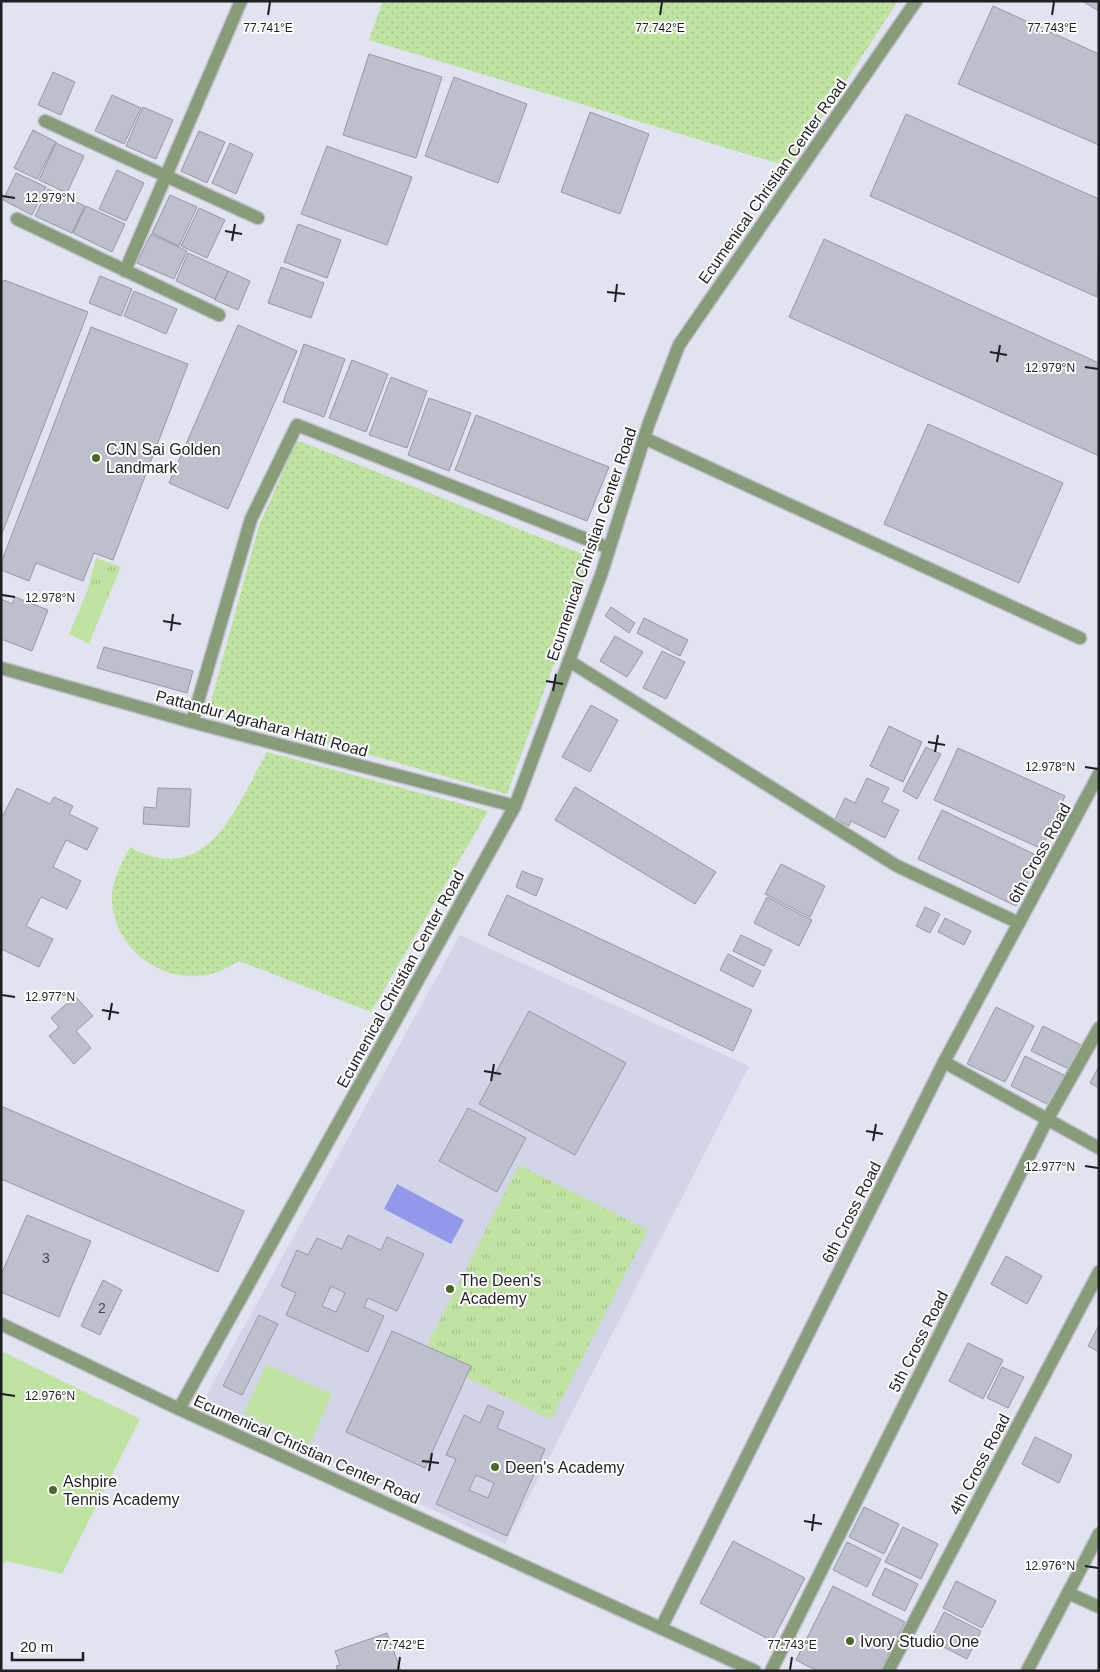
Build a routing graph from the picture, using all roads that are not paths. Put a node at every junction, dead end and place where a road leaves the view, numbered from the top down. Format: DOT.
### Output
graph roads {
  1 [pos="241,1"];
  2 [pos="916,1"];
  3 [pos="45,121"];
  4 [pos="167,177"];
  5 [pos="18,218"];
  6 [pos="258,218"];
  7 [pos="126,271"];
  8 [pos="219,315"];
  9 [pos="644,438"];
  10 [pos="608,548"];
  11 [pos="1080,638"];
  12 [pos="569,661"];
  13 [pos="1,668"];
  14 [pos="192,722"];
  15 [pos="1099,774"];
  16 [pos="515,806"];
  17 [pos="1019,923"];
  18 [pos="1099,1028"];
  19 [pos="944,1062"];
  20 [pos="1047,1120"];
  21 [pos="1099,1148"];
  22 [pos="1099,1272"];
  23 [pos="1,1324"];
  24 [pos="179,1409"];
  25 [pos="1099,1534"];
  26 [pos="1068,1592"];
  27 [pos="1099,1607"];
  28 [pos="661,1628"];
  29 [pos="755,1671"];
  30 [pos="771,1671"];
  31 [pos="888,1671"];
  32 [pos="1028,1671"];
  1 -- 4 [label="street"];
  2 -- 9 [label="street, Ecumenical Christian Center Road"];
  3 -- 4 [label="street"];
  4 -- 6 [label="street"];
  4 -- 7 [label="street"];
  5 -- 7 [label="street"];
  7 -- 8 [label="street"];
  9 -- 10 [label="street, Ecumenical Christian Center Road"];
  9 -- 11 [label="street"];
  10 -- 12 [label="street, Ecumenical Christian Center Road"];
  10 -- 14 [label="street"];
  12 -- 16 [label="street, Ecumenical Christian Center Road"];
  12 -- 17 [label="street"];
  13 -- 14 [label="street, Pattandur Agrahara Hatti Road"];
  14 -- 16 [label="street, Pattandur Agrahara Hatti Road"];
  15 -- 17 [label="street, 6th Cross Road"];
  16 -- 24 [label="street, Ecumenical Christian Center Road"];
  17 -- 19 [label="street, 6th Cross Road"];
  18 -- 20 [label="street, 5th Cross Road"];
  19 -- 20 [label="street"];
  19 -- 28 [label="street, 6th Cross Road"];
  20 -- 21 [label="street"];
  20 -- 30 [label="street, 5th Cross Road"];
  22 -- 31 [label="street, 4th Cross Road"];
  23 -- 24 [label="street"];
  24 -- 28 [label="street, Ecumenical Christian Center Road"];
  25 -- 26 [label="street"];
  26 -- 27 [label="street"];
  26 -- 32 [label="street"];
  28 -- 29 [label="street, Ecumenical Christian Center Road"];
}
